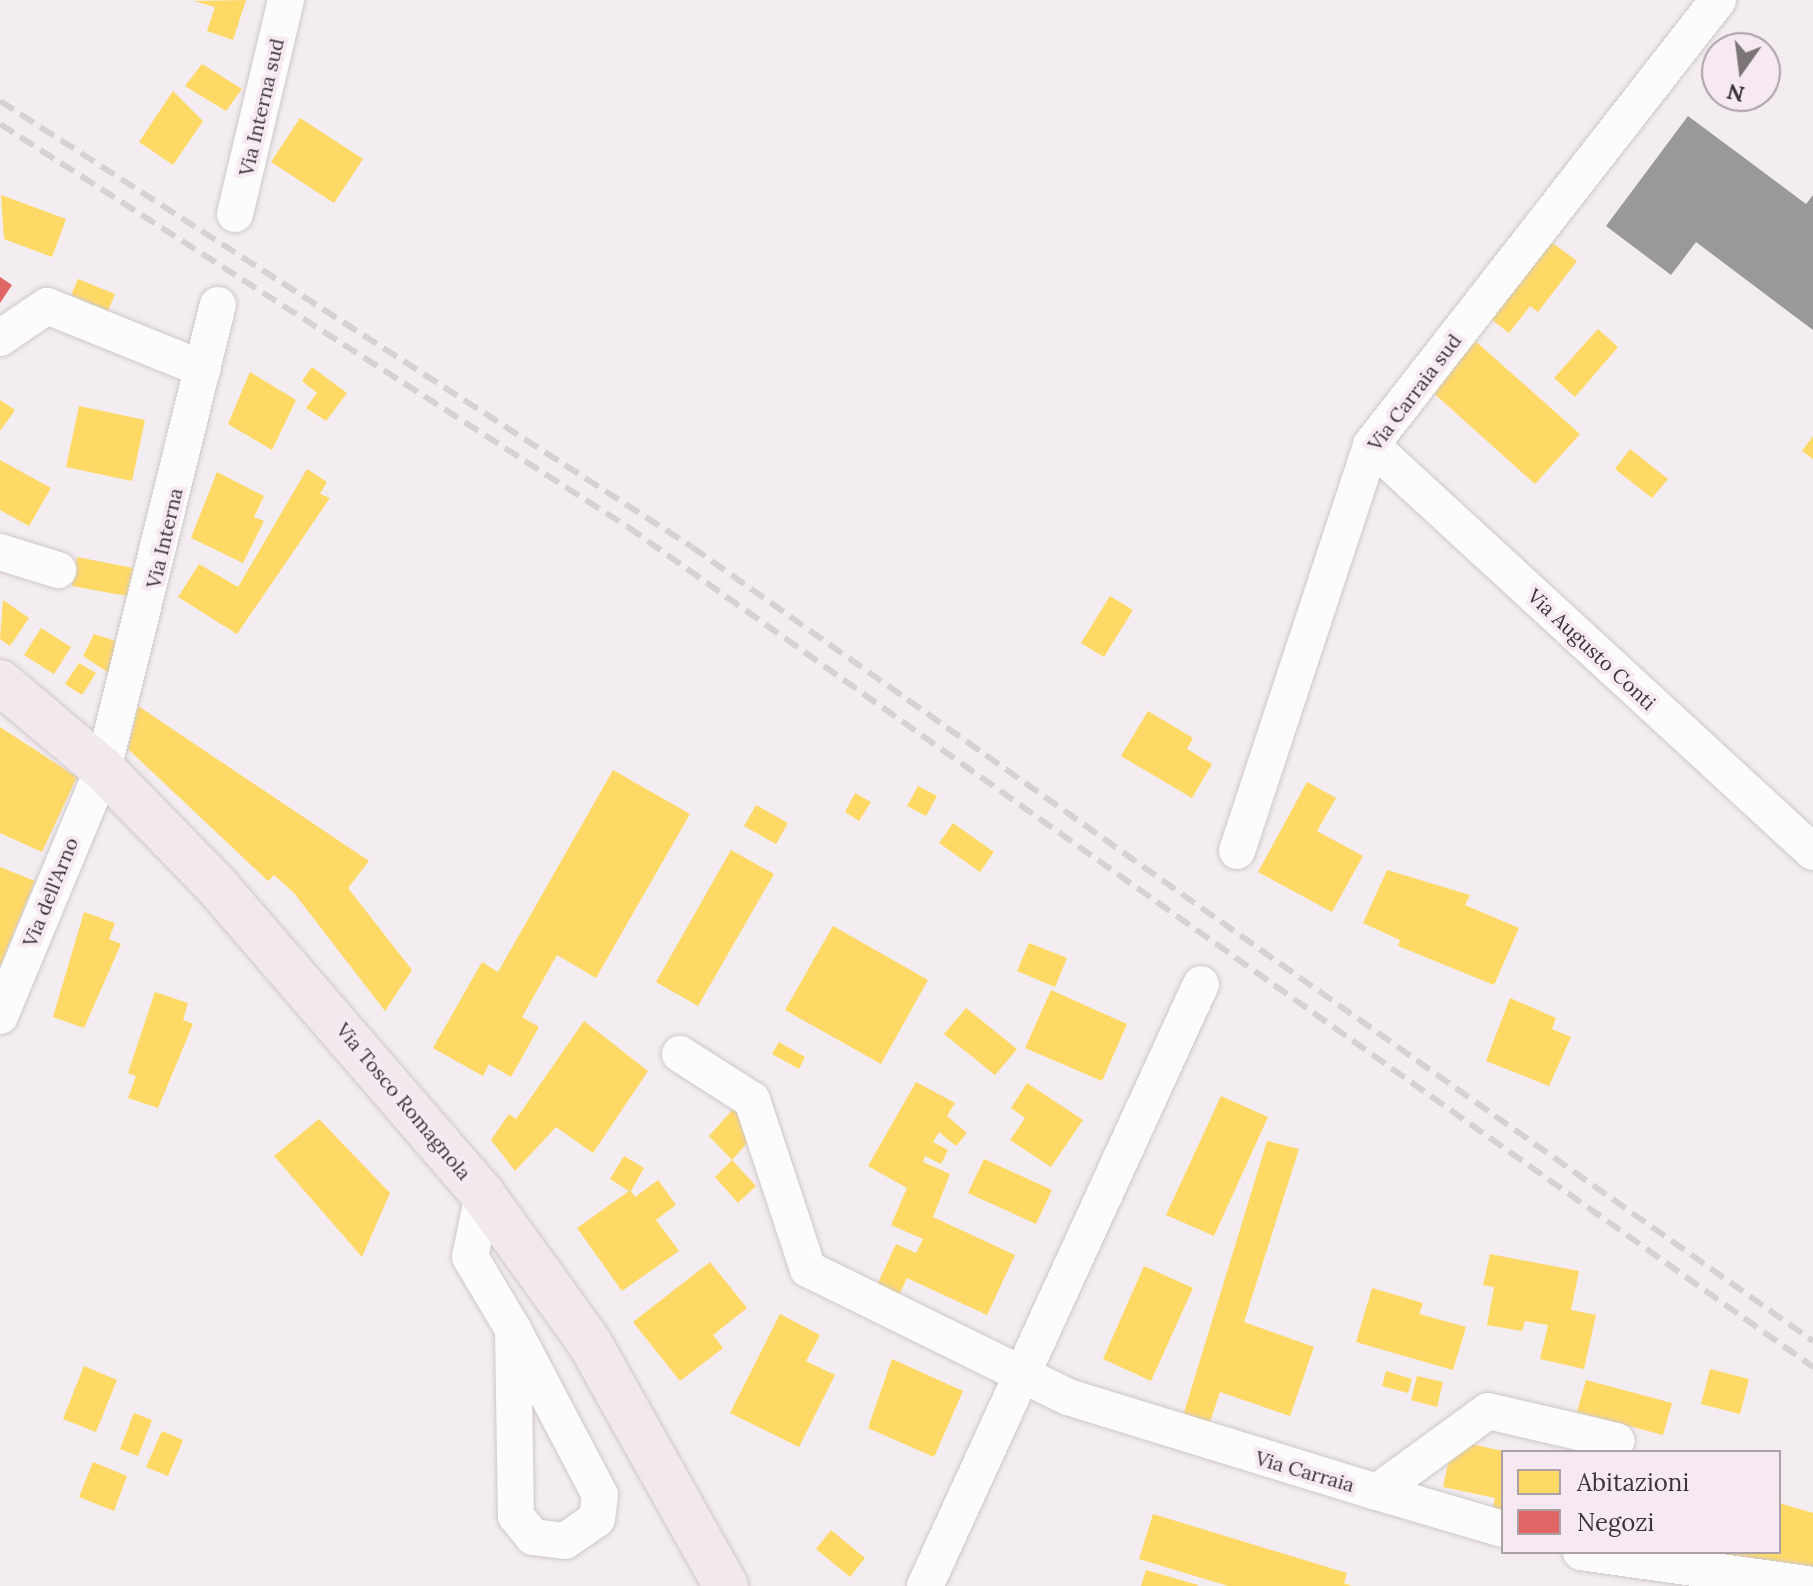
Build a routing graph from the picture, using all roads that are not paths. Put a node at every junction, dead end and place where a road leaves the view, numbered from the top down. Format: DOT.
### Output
graph roads {
  1 [pos="286,0"];
  2 [pos="1718,0"];
  3 [pos="235,214"];
  4 [pos="218,305"];
  5 [pos="0,338"];
  6 [pos="203,369"];
  7 [pos="1371,445"];
  8 [pos="0,552"];
  9 [pos="58,570"];
  10 [pos="0,682"];
  11 [pos="103,769"];
  12 [pos="1237,851"];
  13 [pos="1813,852"];
  14 [pos="1201,984"];
  15 [pos="0,1016"];
  16 [pos="680,1054"];
  17 [pos="483,1195"];
  18 [pos="513,1329"];
  19 [pos="1023,1377"];
  20 [pos="1617,1441"];
  21 [pos="1377,1492"];
  22 [pos="1501,1528"];
  23 [pos="1595,1554"];
  24 [pos="1813,1585"];
  25 [pos="726,1586"];
  26 [pos="925,1586"];
  1 -- 3 [label="street, Via Interna sud"];
  2 -- 7 [label="street, Via Carraia sud"];
  4 -- 6 [label="street, Via Interna"];
  5 -- 6 [label="street"];
  6 -- 11 [label="street, Via Interna"];
  7 -- 12 [label="street, Via Carraia sud"];
  7 -- 13 [label="street, Via Augusto Conti"];
  8 -- 9 [label="street"];
  10 -- 11 [label="main road, Via Tosco Romagnola"];
  11 -- 15 [label="street, Via dell'Arno"];
  11 -- 17 [label="main road, Via Tosco Romagnola"];
  14 -- 19 [label="street"];
  16 -- 19 [label="street, Via Carraia"];
  17 -- 18 [label="street"];
  17 -- 25 [label="main road, Via Tosco Romagnola"];
  18 -- 18 [label="street"];
  19 -- 21 [label="street, Via Carraia"];
  19 -- 26 [label="street"];
  20 -- 21 [label="street, Via Carraia"];
  21 -- 22 [label="street"];
  23 -- 24 [label="street"];
}
